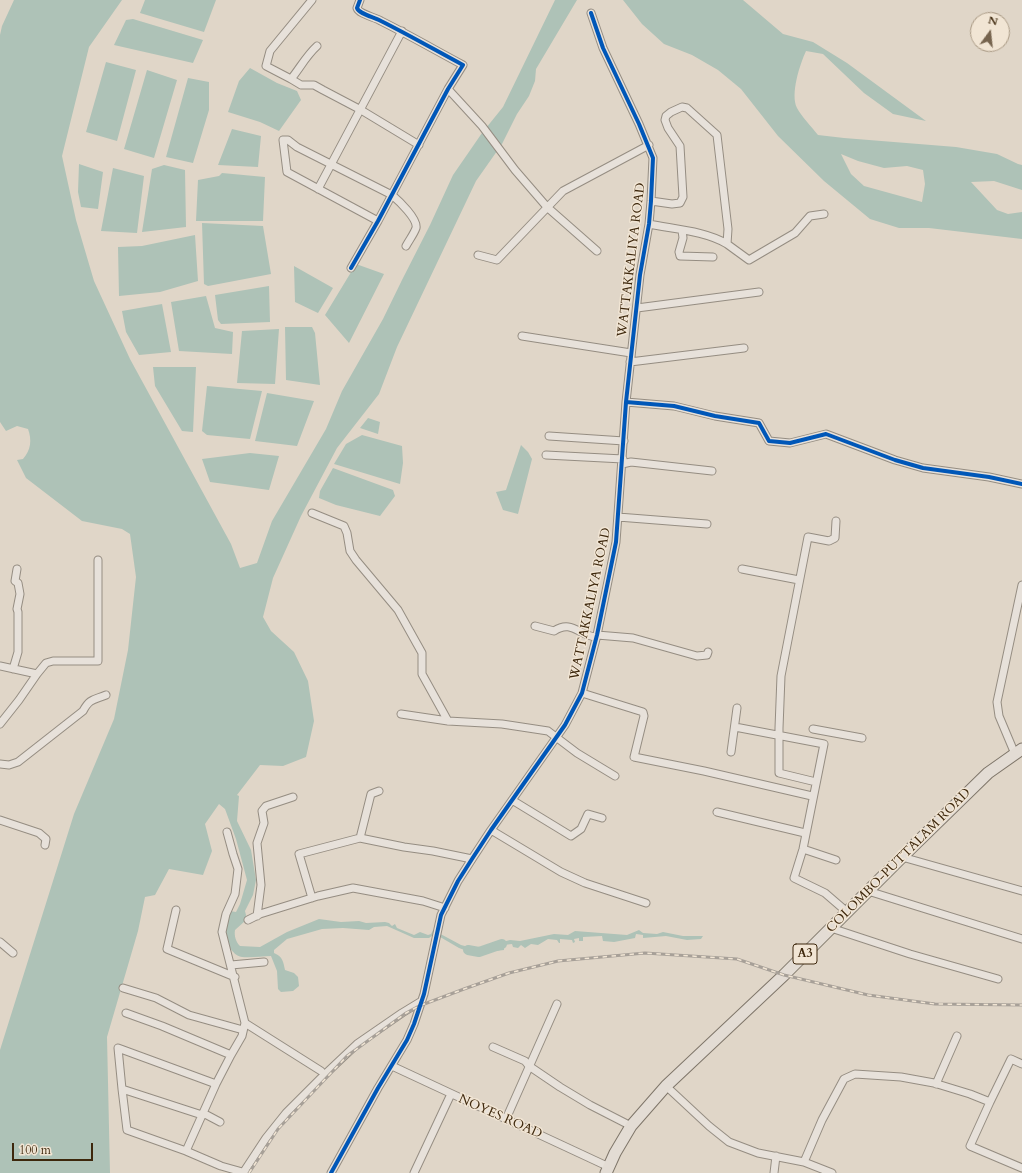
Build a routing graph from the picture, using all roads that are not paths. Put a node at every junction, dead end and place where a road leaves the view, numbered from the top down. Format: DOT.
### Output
graph roads {
  1 [pos="312,0"];
  2 [pos="360,0"];
  3 [pos="591,13"];
  4 [pos="402,31"];
  5 [pos="317,46"];
  6 [pos="291,79"];
  7 [pos="448,90"];
  8 [pos="361,110"];
  9 [pos="419,145"];
  10 [pos="649,145"];
  11 [pos="331,163"];
  12 [pos="318,189"];
  13 [pos="392,195"];
  14 [pos="651,201"];
  15 [pos="547,207"];
  16 [pos="824,214"];
  17 [pos="378,221"];
  18 [pos="649,224"];
  19 [pos="682,230"];
  20 [pos="727,244"];
  21 [pos="406,246"];
  22 [pos="597,251"];
  23 [pos="478,254"];
  24 [pos="713,258"];
  25 [pos="351,268"];
  26 [pos="759,292"];
  27 [pos="637,308"];
  28 [pos="522,336"];
  29 [pos="744,348"];
  30 [pos="631,353"];
  31 [pos="630,362"];
  32 [pos="626,402"];
  33 [pos="549,436"];
  34 [pos="624,441"];
  35 [pos="546,455"];
  36 [pos="622,462"];
  37 [pos="712,471"];
  38 [pos="1022,484"];
  39 [pos="312,513"];
  40 [pos="618,517"];
  41 [pos="836,521"];
  42 [pos="707,524"];
  43 [pos="98,560"];
  44 [pos="17,569"];
  45 [pos="742,569"];
  46 [pos="799,580"];
  47 [pos="1022,585"];
  48 [pos="535,626"];
  49 [pos="597,636"];
  50 [pos="708,652"];
  51 [pos="0,666"];
  52 [pos="13,669"];
  53 [pos="37,674"];
  54 [pos="582,693"];
  55 [pos="106,695"];
  56 [pos="737,708"];
  57 [pos="401,714"];
  58 [pos="448,721"];
  59 [pos="0,724"];
  60 [pos="734,727"];
  61 [pos="813,729"];
  62 [pos="826,731"];
  63 [pos="780,735"];
  64 [pos="556,737"];
  65 [pos="862,738"];
  66 [pos="824,744"];
  67 [pos="731,752"];
  68 [pos="1018,752"];
  69 [pos="0,764"];
  70 [pos="615,776"];
  71 [pos="816,782"];
  72 [pos="379,791"];
  73 [pos="812,796"];
  74 [pos="293,797"];
  75 [pos="512,800"];
  76 [pos="717,812"];
  77 [pos="602,818"];
  78 [pos="0,820"];
  79 [pos="491,830"];
  80 [pos="227,832"];
  81 [pos="806,833"];
  82 [pos="360,838"];
  83 [pos="45,845"];
  84 [pos="803,849"];
  85 [pos="902,857"];
  86 [pos="472,859"];
  87 [pos="836,860"];
  88 [pos="868,891"];
  89 [pos="1022,891"];
  90 [pos="312,898"];
  91 [pos="646,903"];
  92 [pos="445,908"];
  93 [pos="176,910"];
  94 [pos="847,912"];
  95 [pos="258,915"];
  96 [pos="248,920"];
  97 [pos="831,928"];
  98 [pos="1022,939"];
  99 [pos="0,942"];
  100 [pos="14,953"];
  101 [pos="264,962"];
  102 [pos="231,965"];
  103 [pos="234,977"];
  104 [pos="998,979"];
  105 [pos="123,988"];
  106 [pos="420,1002"];
  107 [pos="557,1004"];
  108 [pos="126,1013"];
  109 [pos="244,1026"];
  110 [pos="957,1036"];
  111 [pos="493,1047"];
  112 [pos="231,1055"];
  113 [pos="1022,1064"];
  114 [pos="392,1066"];
  115 [pos="529,1066"];
  116 [pos="321,1071"];
  117 [pos="216,1084"];
  118 [pos="936,1084"];
  119 [pos="666,1086"];
  120 [pos="122,1089"];
  121 [pos="451,1094"];
  122 [pos="990,1102"];
  123 [pos="202,1114"];
  124 [pos="506,1118"];
  125 [pos="220,1122"];
  126 [pos="631,1126"];
  127 [pos="186,1151"];
  128 [pos="776,1156"];
  129 [pos="804,1162"];
  130 [pos="1022,1168"];
  131 [pos="607,1170"];
  132 [pos="244,1173"];
  133 [pos="331,1173"];
  134 [pos="414,1173"];
  135 [pos="774,1173"];
  136 [pos="832,1173"];
  1 -- 6 [label="street"];
  2 -- 4 [label="street"];
  3 -- 10 [label="street, WATTAKKALIYA ROAD"];
  4 -- 7 [label="street"];
  4 -- 8 [label="street"];
  5 -- 6 [label="street"];
  6 -- 8 [label="street"];
  7 -- 9 [label="street"];
  7 -- 15 [label="street"];
  8 -- 9 [label="street"];
  8 -- 11 [label="street"];
  9 -- 13 [label="street"];
  10 -- 14 [label="street, WATTAKKALIYA ROAD"];
  10 -- 15 [label="street"];
  11 -- 12 [label="street"];
  11 -- 12 [label="street"];
  11 -- 13 [label="street"];
  12 -- 17 [label="street"];
  13 -- 17 [label="street"];
  13 -- 21 [label="street"];
  14 -- 18 [label="street, WATTAKKALIYA ROAD"];
  14 -- 20 [label="street"];
  15 -- 22 [label="street"];
  15 -- 23 [label="street"];
  16 -- 20 [label="street"];
  17 -- 25 [label="street"];
  18 -- 19 [label="street"];
  18 -- 27 [label="street, WATTAKKALIYA ROAD"];
  19 -- 20 [label="street"];
  19 -- 24 [label="street"];
  26 -- 27 [label="street"];
  27 -- 30 [label="street, WATTAKKALIYA ROAD"];
  28 -- 30 [label="street, WATTAKKALIYA ROAD"];
  29 -- 31 [label="street"];
  30 -- 31 [label="street, WATTAKKALIYA ROAD"];
  31 -- 32 [label="street, WATTAKKALIYA ROAD"];
  32 -- 34 [label="street, WATTAKKALIYA ROAD"];
  32 -- 38 [label="street"];
  33 -- 34 [label="street"];
  34 -- 36 [label="street, WATTAKKALIYA ROAD"];
  35 -- 36 [label="street"];
  36 -- 37 [label="street"];
  36 -- 40 [label="street, WATTAKKALIYA ROAD"];
  39 -- 58 [label="street"];
  40 -- 42 [label="street"];
  40 -- 49 [label="street, WATTAKKALIYA ROAD"];
  41 -- 46 [label="street"];
  43 -- 53 [label="street"];
  44 -- 52 [label="street"];
  45 -- 46 [label="street"];
  46 -- 63 [label="street"];
  47 -- 68 [label="street"];
  48 -- 49 [label="street"];
  49 -- 50 [label="street"];
  49 -- 54 [label="street, WATTAKKALIYA ROAD"];
  51 -- 52 [label="street"];
  52 -- 53 [label="street"];
  53 -- 59 [label="street"];
  54 -- 64 [label="street, WATTAKKALIYA ROAD"];
  54 -- 73 [label="street"];
  55 -- 69 [label="street"];
  56 -- 60 [label="street"];
  57 -- 58 [label="street"];
  58 -- 64 [label="street"];
  60 -- 63 [label="street"];
  60 -- 67 [label="street"];
  61 -- 62 [label="street"];
  62 -- 65 [label="street"];
  62 -- 66 [label="street"];
  63 -- 66 [label="street"];
  63 -- 71 [label="street"];
  64 -- 70 [label="street"];
  64 -- 75 [label="street, WATTAKKALIYA ROAD"];
  66 -- 71 [label="street"];
  68 -- 85 [label="highway, COLOMBO-PUTTALAM ROAD / A3"];
  71 -- 73 [label="street"];
  72 -- 82 [label="street"];
  73 -- 81 [label="street"];
  74 -- 95 [label="street"];
  75 -- 77 [label="street"];
  75 -- 79 [label="street, WATTAKKALIYA ROAD"];
  76 -- 81 [label="street"];
  78 -- 83 [label="street"];
  79 -- 86 [label="street, WATTAKKALIYA ROAD"];
  79 -- 91 [label="street"];
  80 -- 102 [label="street"];
  81 -- 84 [label="street"];
  82 -- 86 [label="street"];
  82 -- 90 [label="street"];
  84 -- 87 [label="street"];
  84 -- 94 [label="street"];
  85 -- 88 [label="highway, COLOMBO-PUTTALAM ROAD / A3"];
  85 -- 89 [label="street"];
  86 -- 92 [label="street, WATTAKKALIYA ROAD"];
  88 -- 94 [label="highway, COLOMBO-PUTTALAM ROAD / A3"];
  88 -- 98 [label="street"];
  90 -- 92 [label="street"];
  90 -- 95 [label="street"];
  92 -- 106 [label="street, WATTAKKALIYA ROAD"];
  93 -- 103 [label="street"];
  94 -- 97 [label="highway, COLOMBO-PUTTALAM ROAD / A3"];
  95 -- 96 [label="street"];
  97 -- 104 [label="street"];
  97 -- 119 [label="highway, COLOMBO-PUTTALAM ROAD / A3"];
  99 -- 100 [label="street"];
  101 -- 102 [label="street"];
  102 -- 103 [label="street"];
  103 -- 109 [label="street"];
  105 -- 109 [label="street"];
  106 -- 114 [label="street, WATTAKKALIYA ROAD"];
  106 -- 132 [label="street"];
  107 -- 115 [label="street"];
  108 -- 112 [label="street"];
  109 -- 112 [label="street"];
  109 -- 116 [label="street"];
  110 -- 118 [label="street"];
  111 -- 115 [label="street"];
  112 -- 117 [label="street"];
  113 -- 122 [label="street"];
  114 -- 121 [label="street, NOYES ROAD"];
  114 -- 133 [label="street, WATTAKKALIYA ROAD"];
  115 -- 124 [label="street"];
  115 -- 126 [label="street"];
  117 -- 120 [label="street"];
  117 -- 123 [label="street"];
  118 -- 122 [label="street"];
  118 -- 129 [label="street"];
  119 -- 126 [label="highway, COLOMBO-PUTTALAM ROAD / A3"];
  119 -- 128 [label="street"];
  120 -- 123 [label="street"];
  120 -- 127 [label="street"];
  121 -- 124 [label="street, NOYES ROAD"];
  121 -- 134 [label="street"];
  122 -- 130 [label="street"];
  123 -- 125 [label="street"];
  123 -- 127 [label="street"];
  124 -- 131 [label="street, NOYES ROAD"];
  126 -- 131 [label="highway, COLOMBO-PUTTALAM ROAD / A3"];
  127 -- 132 [label="street"];
  128 -- 129 [label="street"];
  128 -- 135 [label="street"];
  129 -- 136 [label="street"];
}
